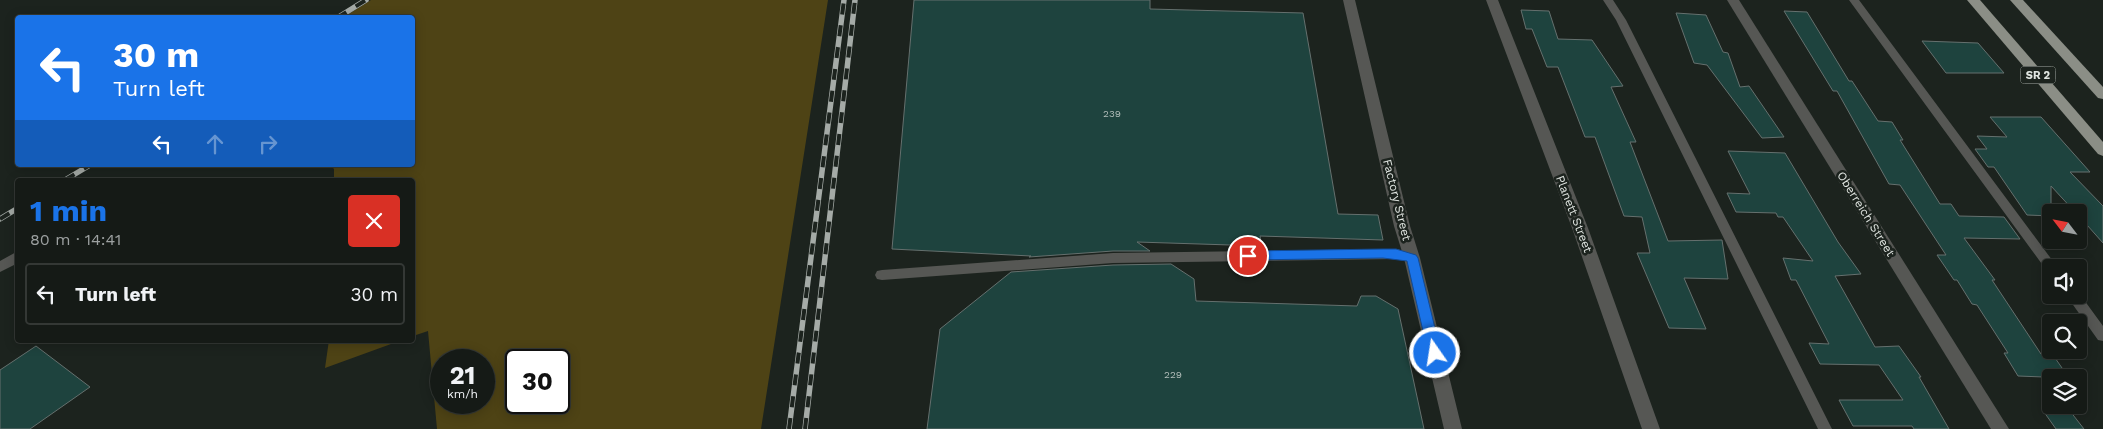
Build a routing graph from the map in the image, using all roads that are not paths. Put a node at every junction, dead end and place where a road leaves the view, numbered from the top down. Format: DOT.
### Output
graph roads {
  1 [pos="1349,0"];
  2 [pos="1492,0"];
  3 [pos="1608,0"];
  4 [pos="1733,0"];
  5 [pos="1854,0"];
  6 [pos="1973,0"];
  7 [pos="2016,0"];
  8 [pos="2103,96"];
  9 [pos="2103,151"];
  10 [pos="15,258"];
  11 [pos="1412,258"];
  12 [pos="2045,259"];
  13 [pos="0,267"];
  14 [pos="882,274"];
  15 [pos="2080,304"];
  16 [pos="2103,336"];
  17 [pos="1453,429"];
  18 [pos="1651,429"];
  19 [pos="1825,429"];
  20 [pos="2000,429"];
  1 -- 11 [label="street, Factory Street"];
  2 -- 18 [label="street, Planett Street"];
  3 -- 19 [label="lane"];
  4 -- 20 [label="street, Oberreich Street"];
  5 -- 12 [label="lane"];
  6 -- 9 [label="main road, SR 2"];
  7 -- 8 [label="main road, SR 2"];
  10 -- 13 [label="lane"];
  11 -- 14 [label="lane"];
  11 -- 17 [label="street, Factory Street"];
  15 -- 16 [label="lane"];
}
